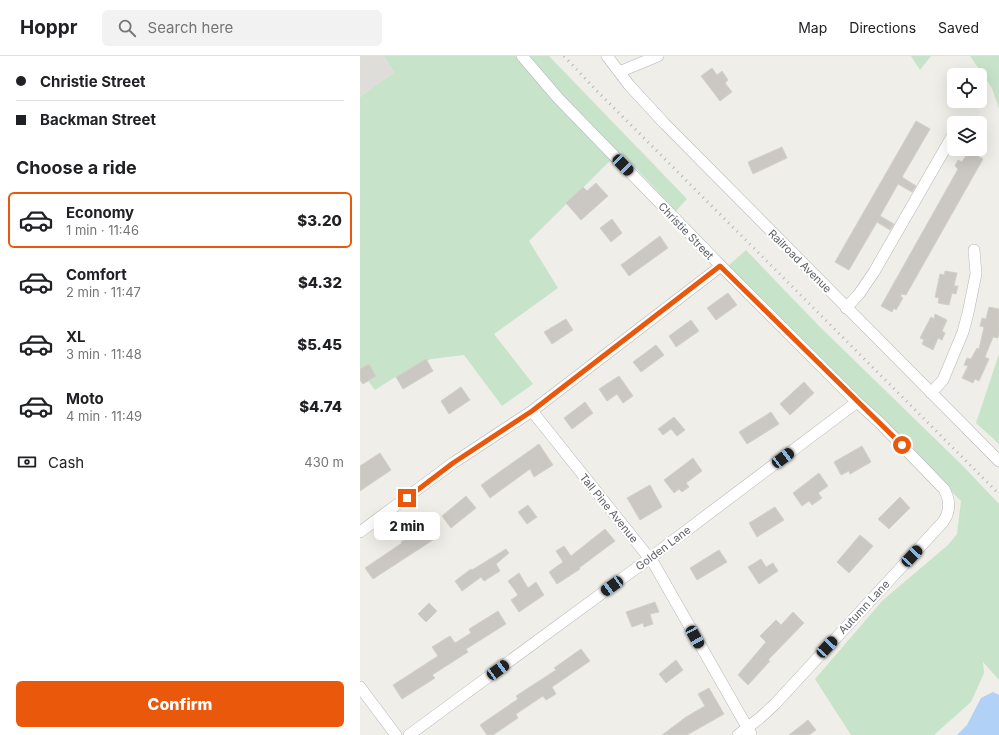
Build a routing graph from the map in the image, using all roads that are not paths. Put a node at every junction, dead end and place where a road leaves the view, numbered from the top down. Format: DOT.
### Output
graph roads {
  1 [pos="522,56"];
  2 [pos="607,56"];
  3 [pos="658,56"];
  4 [pos="619,72"];
  5 [pos="947,145"];
  6 [pos="974,250"];
  7 [pos="720,266"];
  8 [pos="846,308"];
  9 [pos="931,393"];
  10 [pos="857,402"];
  11 [pos="532,411"];
  12 [pos="999,461"];
  13 [pos="949,507"];
  14 [pos="360,532"];
  15 [pos="650,558"];
  16 [pos="360,687"];
  17 [pos="749,732"];
  18 [pos="396,735"];
  19 [pos="409,735"];
  20 [pos="738,735"];
  1 -- 7 [label="street, Christie Street"];
  2 -- 4 [label="street, Railroad Avenue"];
  3 -- 4 [label="street"];
  4 -- 8 [label="street, Railroad Avenue"];
  5 -- 8 [label="street"];
  6 -- 9 [label="street"];
  7 -- 10 [label="street, Christie Street"];
  7 -- 11 [label="street"];
  8 -- 9 [label="street, Railroad Avenue"];
  9 -- 12 [label="street, Railroad Avenue"];
  10 -- 13 [label="street, Christie Street"];
  10 -- 15 [label="street, Golden Lane"];
  11 -- 14 [label="street"];
  11 -- 15 [label="street, Tall Pine Avenue"];
  13 -- 17 [label="street, Autumn Lane"];
  15 -- 17 [label="street, Tall Pine Avenue"];
  15 -- 19 [label="street, Golden Lane"];
  16 -- 18 [label="street"];
  17 -- 20 [label="street, Autumn Lane"];
}
